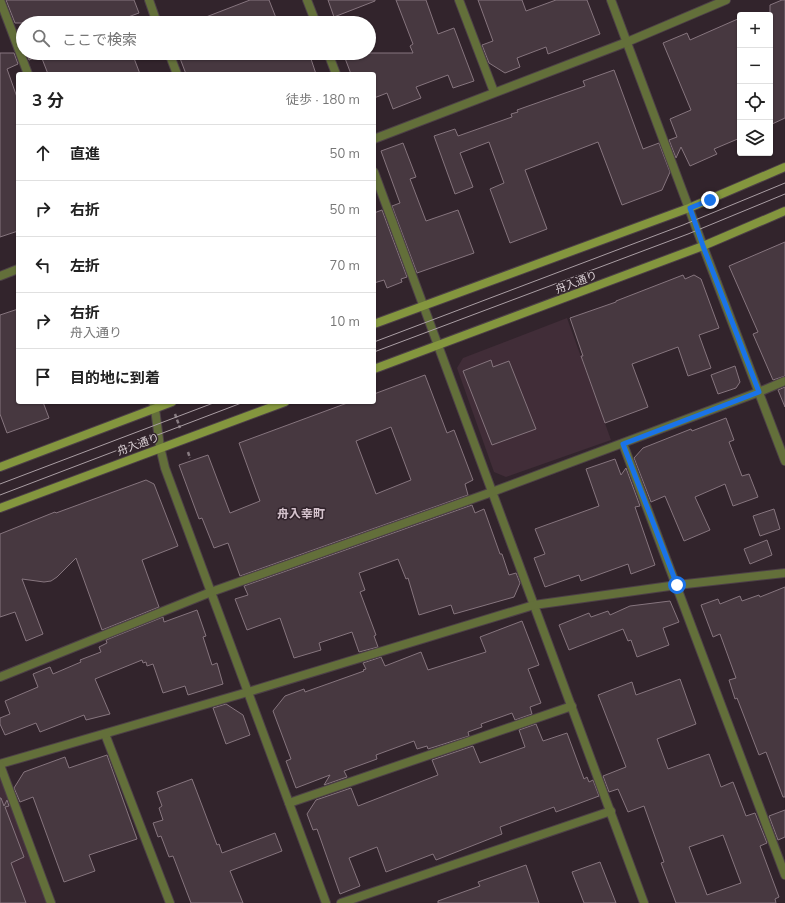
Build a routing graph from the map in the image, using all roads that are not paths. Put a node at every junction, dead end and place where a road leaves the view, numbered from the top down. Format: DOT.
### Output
graph roads {
  1 [pos="0,0"];
  2 [pos="149,0"];
  3 [pos="307,0"];
  4 [pos="459,0"];
  5 [pos="611,0"];
  6 [pos="726,0"];
  7 [pos="155,16"];
  8 [pos="313,16"];
  9 [pos="16,42"];
  10 [pos="627,42"];
  11 [pos="23,60"];
  12 [pos="171,60"];
  13 [pos="331,60"];
  14 [pos="27,72"];
  15 [pos="175,72"];
  16 [pos="335,72"];
  17 [pos="494,92"];
  18 [pos="376,138"];
  19 [pos="785,167"];
  20 [pos="376,177"];
  21 [pos="690,208"];
  22 [pos="785,211"];
  23 [pos="703,246"];
  24 [pos="16,270"];
  25 [pos="0,276"];
  26 [pos="424,305"];
  27 [pos="376,323"];
  28 [pos="439,346"];
  29 [pos="376,368"];
  30 [pos="785,381"];
  31 [pos="759,392"];
  32 [pos="279,404"];
  33 [pos="154,405"];
  34 [pos="623,444"];
  35 [pos="160,447"];
  36 [pos="785,461"];
  37 [pos="0,467"];
  38 [pos="492,492"];
  39 [pos="0,508"];
  40 [pos="785,572"];
  41 [pos="677,585"];
  42 [pos="211,592"];
  43 [pos="534,605"];
  44 [pos="0,677"];
  45 [pos="248,692"];
  46 [pos="572,706"];
  47 [pos="105,734"];
  48 [pos="0,764"];
  49 [pos="289,803"];
  50 [pos="611,811"];
  51 [pos="785,875"];
  52 [pos="51,903"];
  53 [pos="170,903"];
  54 [pos="326,903"];
  55 [pos="341,903"];
  56 [pos="644,903"];
  1 -- 9 [label="street"];
  2 -- 7 [label="street"];
  3 -- 8 [label="street"];
  4 -- 17 [label="street"];
  5 -- 10 [label="street"];
  6 -- 10 [label="street"];
  10 -- 17 [label="street"];
  10 -- 21 [label="street"];
  11 -- 14 [label="street"];
  12 -- 15 [label="street"];
  13 -- 16 [label="street"];
  17 -- 18 [label="street"];
  19 -- 21 [label="street"];
  20 -- 26 [label="street"];
  21 -- 23 [label="street"];
  21 -- 26 [label="street"];
  22 -- 23 [label="street, 舟入通り"];
  23 -- 28 [label="street, 舟入通り"];
  23 -- 31 [label="street"];
  24 -- 25 [label="street"];
  26 -- 27 [label="street"];
  26 -- 28 [label="street"];
  28 -- 29 [label="street, 舟入通り"];
  28 -- 38 [label="street"];
  30 -- 31 [label="street"];
  31 -- 34 [label="street"];
  31 -- 36 [label="street"];
  32 -- 35 [label="street, 舟入通り"];
  33 -- 35 [label="street"];
  33 -- 37 [label="street"];
  34 -- 38 [label="street"];
  34 -- 41 [label="street"];
  35 -- 39 [label="street, 舟入通り"];
  35 -- 42 [label="street"];
  38 -- 42 [label="street"];
  38 -- 43 [label="street"];
  40 -- 41 [label="street"];
  41 -- 43 [label="street"];
  41 -- 51 [label="street"];
  42 -- 44 [label="street"];
  42 -- 45 [label="street"];
  43 -- 45 [label="street"];
  43 -- 46 [label="street"];
  45 -- 47 [label="street"];
  45 -- 49 [label="street"];
  46 -- 49 [label="street"];
  46 -- 50 [label="street"];
  47 -- 48 [label="street"];
  47 -- 53 [label="street"];
  48 -- 52 [label="street"];
  49 -- 54 [label="street"];
  50 -- 55 [label="street"];
  50 -- 56 [label="street"];
}
